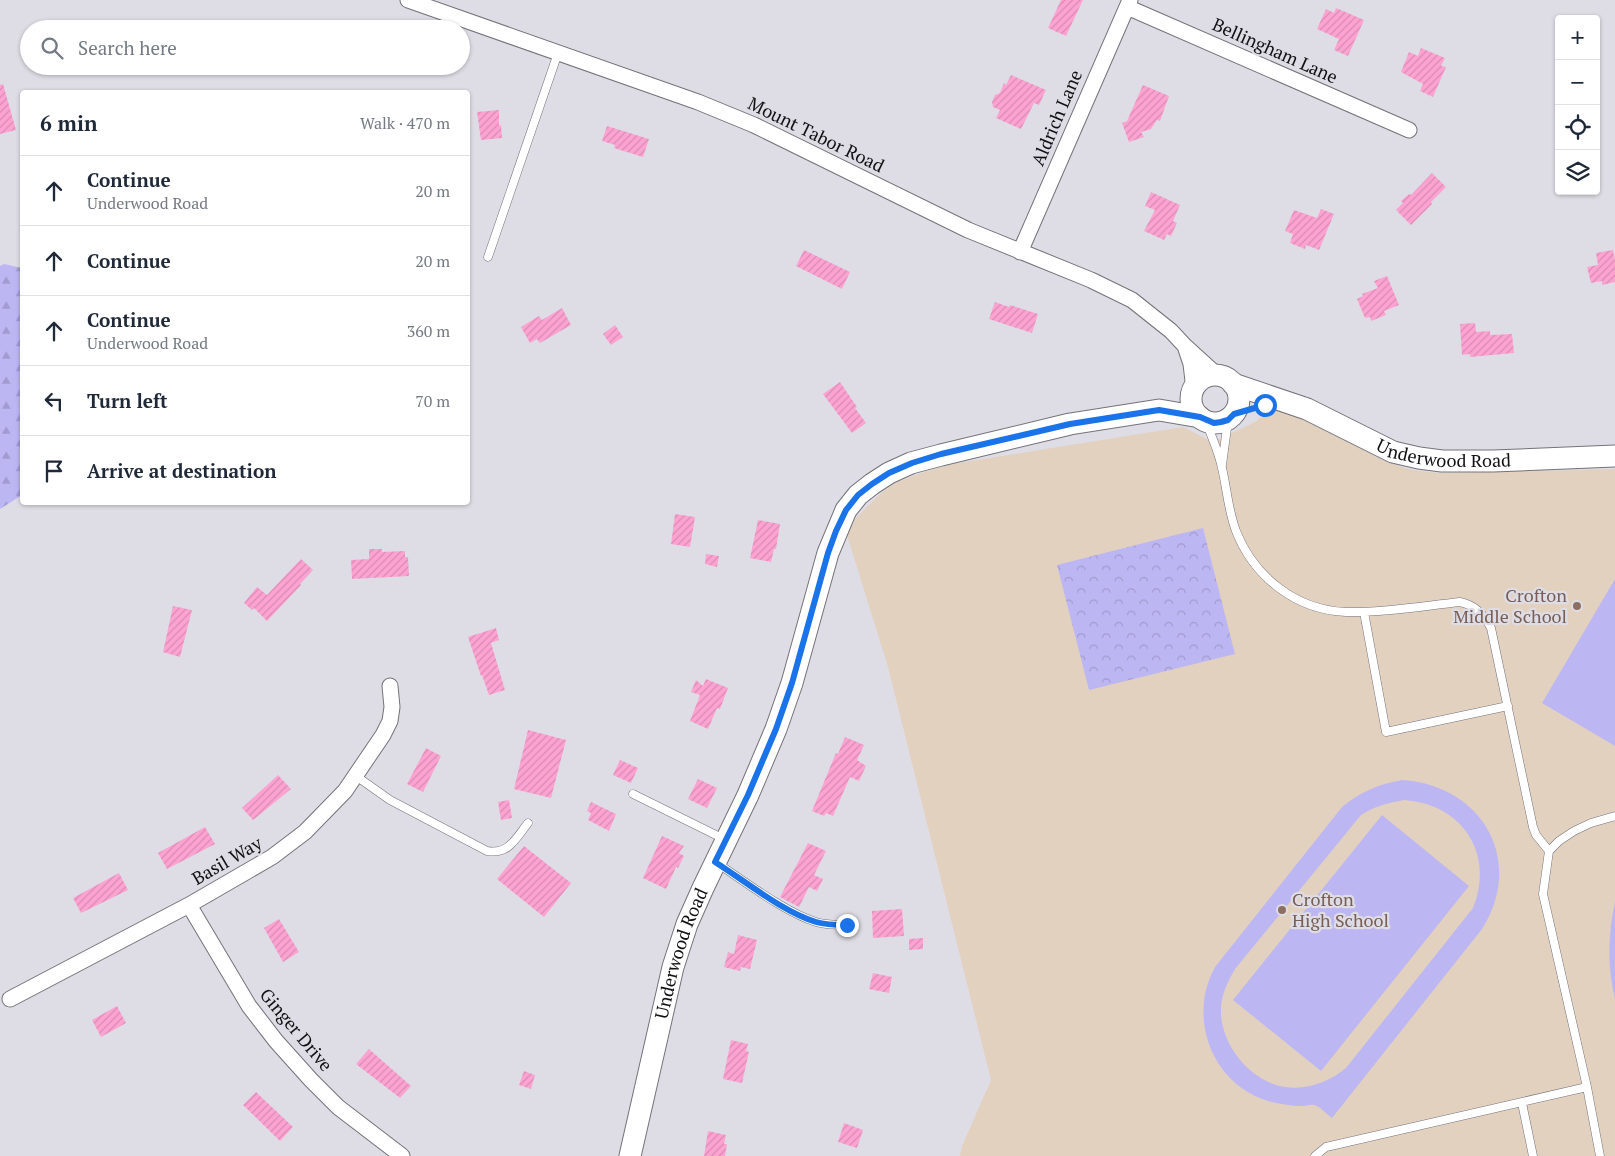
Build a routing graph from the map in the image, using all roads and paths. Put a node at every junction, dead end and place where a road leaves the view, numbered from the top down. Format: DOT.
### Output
graph roads {
  1 [pos="408,0"];
  2 [pos="1129,4"];
  3 [pos="465,20"];
  4 [pos="470,22"];
  5 [pos="558,53"];
  6 [pos="1409,130"];
  7 [pos="1020,252"];
  8 [pos="488,257"];
  9 [pos="1185,346"];
  10 [pos="1226,380"];
  11 [pos="1194,390"];
  12 [pos="1284,401"];
  13 [pos="1159,410"];
  14 [pos="1231,417"];
  15 [pos="1203,419"];
  16 [pos="1615,456"];
  17 [pos="1222,467"];
  18 [pos="1364,612"];
  19 [pos="390,686"];
  20 [pos="1508,706"];
  21 [pos="356,776"];
  22 [pos="633,794"];
  23 [pos="1615,816"];
  24 [pos="528,822"];
  25 [pos="726,840"];
  26 [pos="1549,851"];
  27 [pos="715,862"];
  28 [pos="189,905"];
  29 [pos="847,925"];
  30 [pos="10,999"];
  31 [pos="1587,1088"];
  32 [pos="1522,1103"];
  33 [pos="402,1156"];
  34 [pos="630,1156"];
  35 [pos="1315,1156"];
  36 [pos="1533,1156"];
  37 [pos="1600,1156"];
  1 -- 3 [label="street, Mount Tabor Road"];
  2 -- 6 [label="street, Bellingham Lane"];
  2 -- 7 [label="street, Aldrich Lane"];
  4 -- 5 [label="street, Mount Tabor Road"];
  5 -- 7 [label="street, Mount Tabor Road"];
  5 -- 8 [label="lane"];
  7 -- 9 [label="street, Mount Tabor Road"];
  9 -- 10 [label="street, Mount Tabor Road"];
  9 -- 11 [label="street, Mount Tabor Road"];
  10 -- 11 [label="street"];
  10 -- 12 [label="street, Underwood Road"];
  10 -- 14 [label="street"];
  11 -- 13 [label="street, Underwood Road"];
  11 -- 15 [label="street"];
  12 -- 14 [label="street"];
  12 -- 16 [label="street, Underwood Road"];
  13 -- 15 [label="street, Underwood Road"];
  13 -- 25 [label="street, Underwood Road"];
  14 -- 15 [label="street"];
  14 -- 17 [label="lane"];
  15 -- 17 [label="lane"];
  17 -- 18 [label="lane"];
  18 -- 20 [label="lane"];
  18 -- 20 [label="lane"];
  19 -- 21 [label="street, Basil Way"];
  20 -- 26 [label="lane"];
  21 -- 24 [label="lane"];
  21 -- 28 [label="street, Basil Way"];
  22 -- 25 [label="lane"];
  23 -- 26 [label="lane"];
  25 -- 27 [label="street, Underwood Road"];
  26 -- 31 [label="lane"];
  27 -- 29 [label="lane"];
  27 -- 34 [label="street, Underwood Road"];
  28 -- 30 [label="street, Basil Way"];
  28 -- 33 [label="street, Ginger Drive"];
  31 -- 32 [label="lane"];
  31 -- 37 [label="lane"];
  32 -- 35 [label="lane"];
  32 -- 36 [label="lane"];
}
